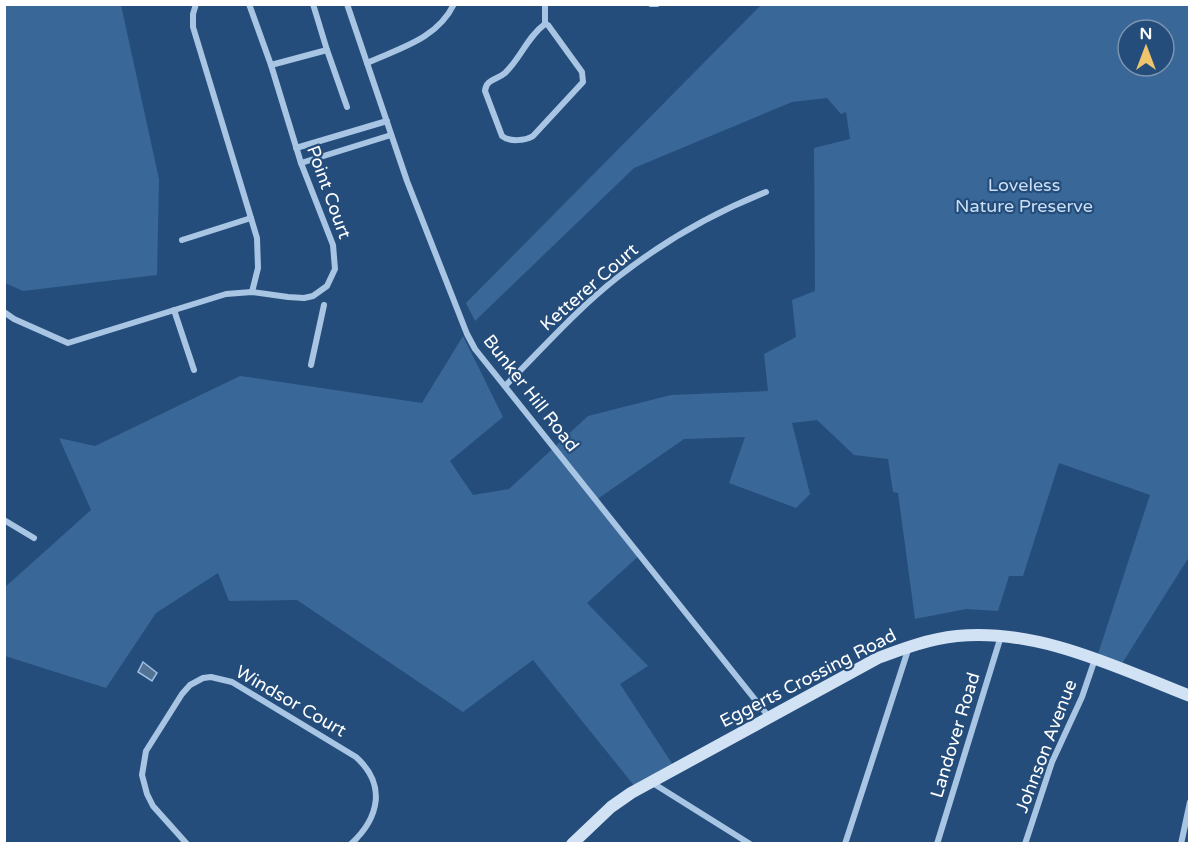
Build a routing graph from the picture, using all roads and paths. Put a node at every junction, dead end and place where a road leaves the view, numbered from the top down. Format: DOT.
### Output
graph roads {
  1 [pos="196,4"];
  2 [pos="249,4"];
  3 [pos="313,4"];
  4 [pos="347,4"];
  5 [pos="454,4"];
  6 [pos="545,4"];
  7 [pos="651,4"];
  8 [pos="657,4"];
  9 [pos="545,24"];
  10 [pos="327,50"];
  11 [pos="367,63"];
  12 [pos="272,65"];
  13 [pos="347,107"];
  14 [pos="387,121"];
  15 [pos="392,135"];
  16 [pos="296,148"];
  17 [pos="301,163"];
  18 [pos="766,192"];
  19 [pos="251,218"];
  20 [pos="182,240"];
  21 [pos="252,291"];
  22 [pos="324,304"];
  23 [pos="174,310"];
  24 [pos="4,312"];
  25 [pos="311,365"];
  26 [pos="194,370"];
  27 [pos="505,386"];
  28 [pos="4,520"];
  29 [pos="34,538"];
  30 [pos="1002,635"];
  31 [pos="909,646"];
  32 [pos="1095,659"];
  33 [pos="1190,696"];
  34 [pos="769,717"];
  35 [pos="651,782"];
  36 [pos="1190,802"];
  37 [pos="187,843"];
  38 [pos="351,843"];
  39 [pos="572,843"];
  40 [pos="750,843"];
  41 [pos="844,843"];
  42 [pos="936,843"];
  43 [pos="1025,843"];
  44 [pos="1181,843"];
  1 -- 19 [label="street"];
  2 -- 12 [label="street, Point Court"];
  3 -- 10 [label="street"];
  4 -- 11 [label="street, Bunker Hill Road"];
  5 -- 11 [label="street"];
  6 -- 9 [label="street"];
  7 -- 8 [label="street"];
  9 -- 9 [label="street"];
  10 -- 12 [label="street"];
  10 -- 13 [label="street"];
  11 -- 14 [label="street, Bunker Hill Road"];
  12 -- 16 [label="street, Point Court"];
  14 -- 15 [label="street, Bunker Hill Road"];
  14 -- 16 [label="street"];
  15 -- 17 [label="street"];
  15 -- 27 [label="street, Bunker Hill Road"];
  16 -- 17 [label="street, Point Court"];
  17 -- 21 [label="street, Point Court"];
  18 -- 27 [label="street, Ketterer Court"];
  19 -- 20 [label="street"];
  19 -- 21 [label="street"];
  21 -- 23 [label="street, Point Court"];
  22 -- 25 [label="street"];
  23 -- 24 [label="street, Point Court"];
  23 -- 26 [label="street"];
  27 -- 34 [label="street, Bunker Hill Road"];
  28 -- 29 [label="street"];
  30 -- 31 [label="street, Eggerts Crossing Road"];
  30 -- 32 [label="street, Eggerts Crossing Road"];
  30 -- 42 [label="street, Landover Road"];
  31 -- 34 [label="street, Eggerts Crossing Road"];
  31 -- 41 [label="street"];
  32 -- 33 [label="street, Eggerts Crossing Road"];
  32 -- 43 [label="street, Johnson Avenue"];
  34 -- 35 [label="street, Eggerts Crossing Road"];
  35 -- 39 [label="street, Eggerts Crossing Road"];
  35 -- 40 [label="street"];
  36 -- 44 [label="street"];
  37 -- 38 [label="street, Windsor Court"];
}
